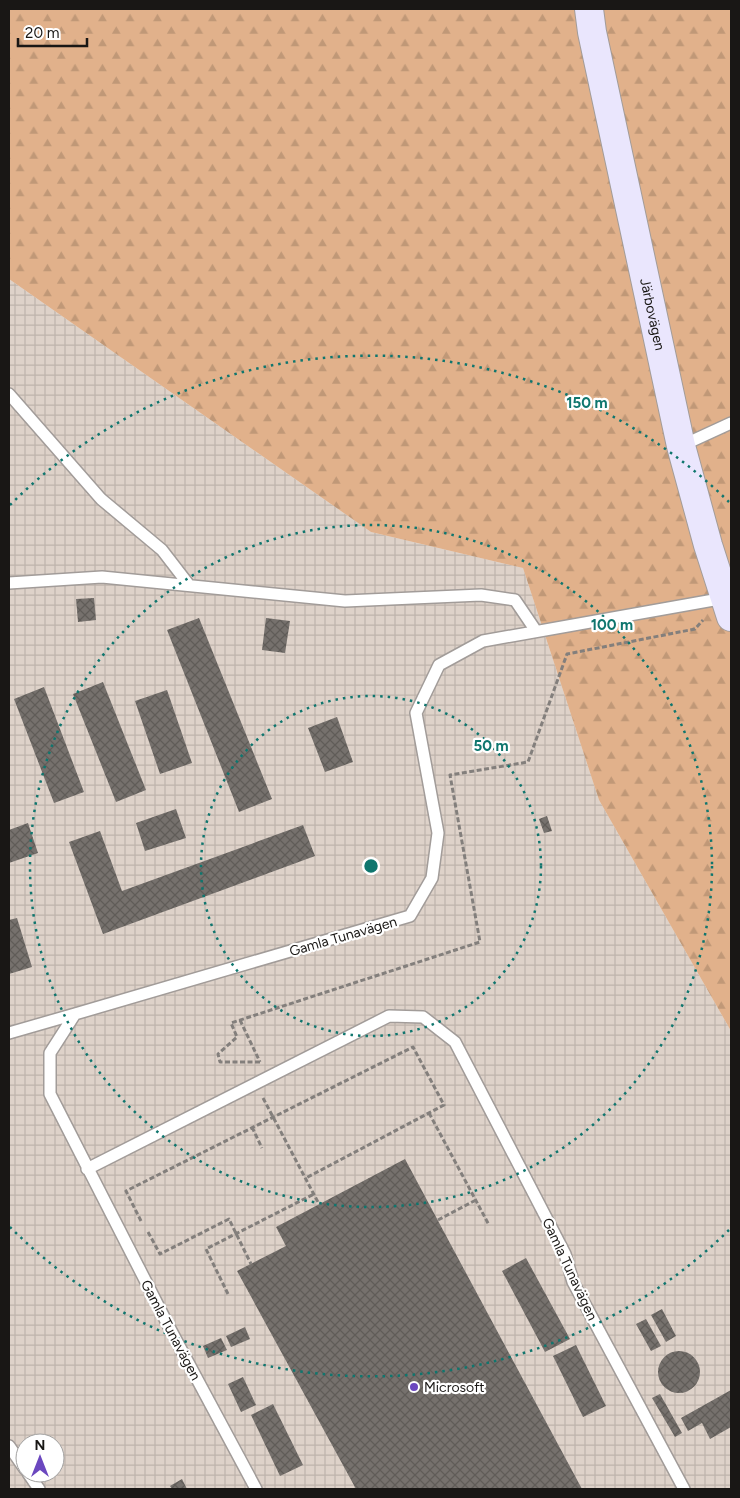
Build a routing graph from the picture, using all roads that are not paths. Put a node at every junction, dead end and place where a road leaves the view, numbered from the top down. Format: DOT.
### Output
graph roads {
  1 [pos="589,9"];
  2 [pos="9,394"];
  3 [pos="731,423"];
  4 [pos="681,446"];
  5 [pos="9,583"];
  6 [pos="189,585"];
  7 [pos="728,608"];
  8 [pos="536,631"];
  9 [pos="74,1014"];
  10 [pos="9,1033"];
  11 [pos="87,1169"];
  12 [pos="256,1489"];
  13 [pos="684,1489"];
  1 -- 4 [label="main road, Järbovägen"];
  2 -- 6 [label="lane"];
  3 -- 4 [label="lane"];
  4 -- 7 [label="main road, Järbovägen"];
  5 -- 6 [label="lane"];
  6 -- 8 [label="lane"];
  7 -- 8 [label="lane, Gamla Tunavägen"];
  8 -- 9 [label="lane, Gamla Tunavägen"];
  9 -- 10 [label="lane"];
  9 -- 11 [label="lane, Gamla Tunavägen"];
  11 -- 12 [label="lane, Gamla Tunavägen"];
  11 -- 13 [label="lane, Gamla Tunavägen"];
}
